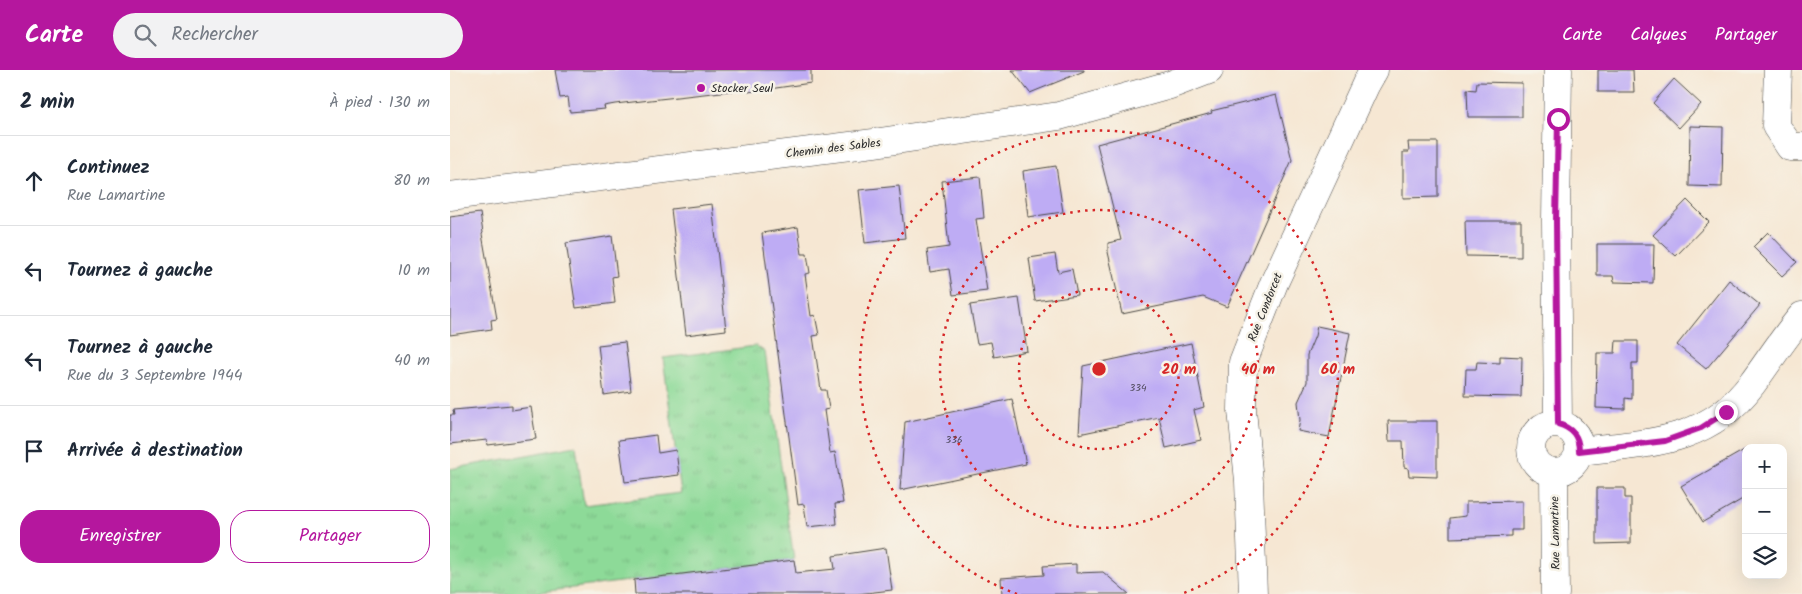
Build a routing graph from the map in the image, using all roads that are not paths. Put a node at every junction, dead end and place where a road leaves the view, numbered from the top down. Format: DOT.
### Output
graph roads {
  1 [pos="1209,70"];
  2 [pos="1558,70"];
  3 [pos="1778,70"];
  4 [pos="1364,75"];
  5 [pos="1802,147"];
  6 [pos="450,196"];
  7 [pos="1802,316"];
  8 [pos="1558,424"];
  9 [pos="1579,451"];
  10 [pos="1554,473"];
  11 [pos="1253,594"];
  12 [pos="1555,594"];
  1 -- 6 [label="street, Chemin des Sables"];
  2 -- 8 [label="street"];
  3 -- 5 [label="street"];
  4 -- 11 [label="street, Rue Condorcet"];
  7 -- 9 [label="street"];
  8 -- 9 [label="street"];
  8 -- 10 [label="street"];
  9 -- 10 [label="street"];
  10 -- 12 [label="street, Rue Lamartine"];
}
